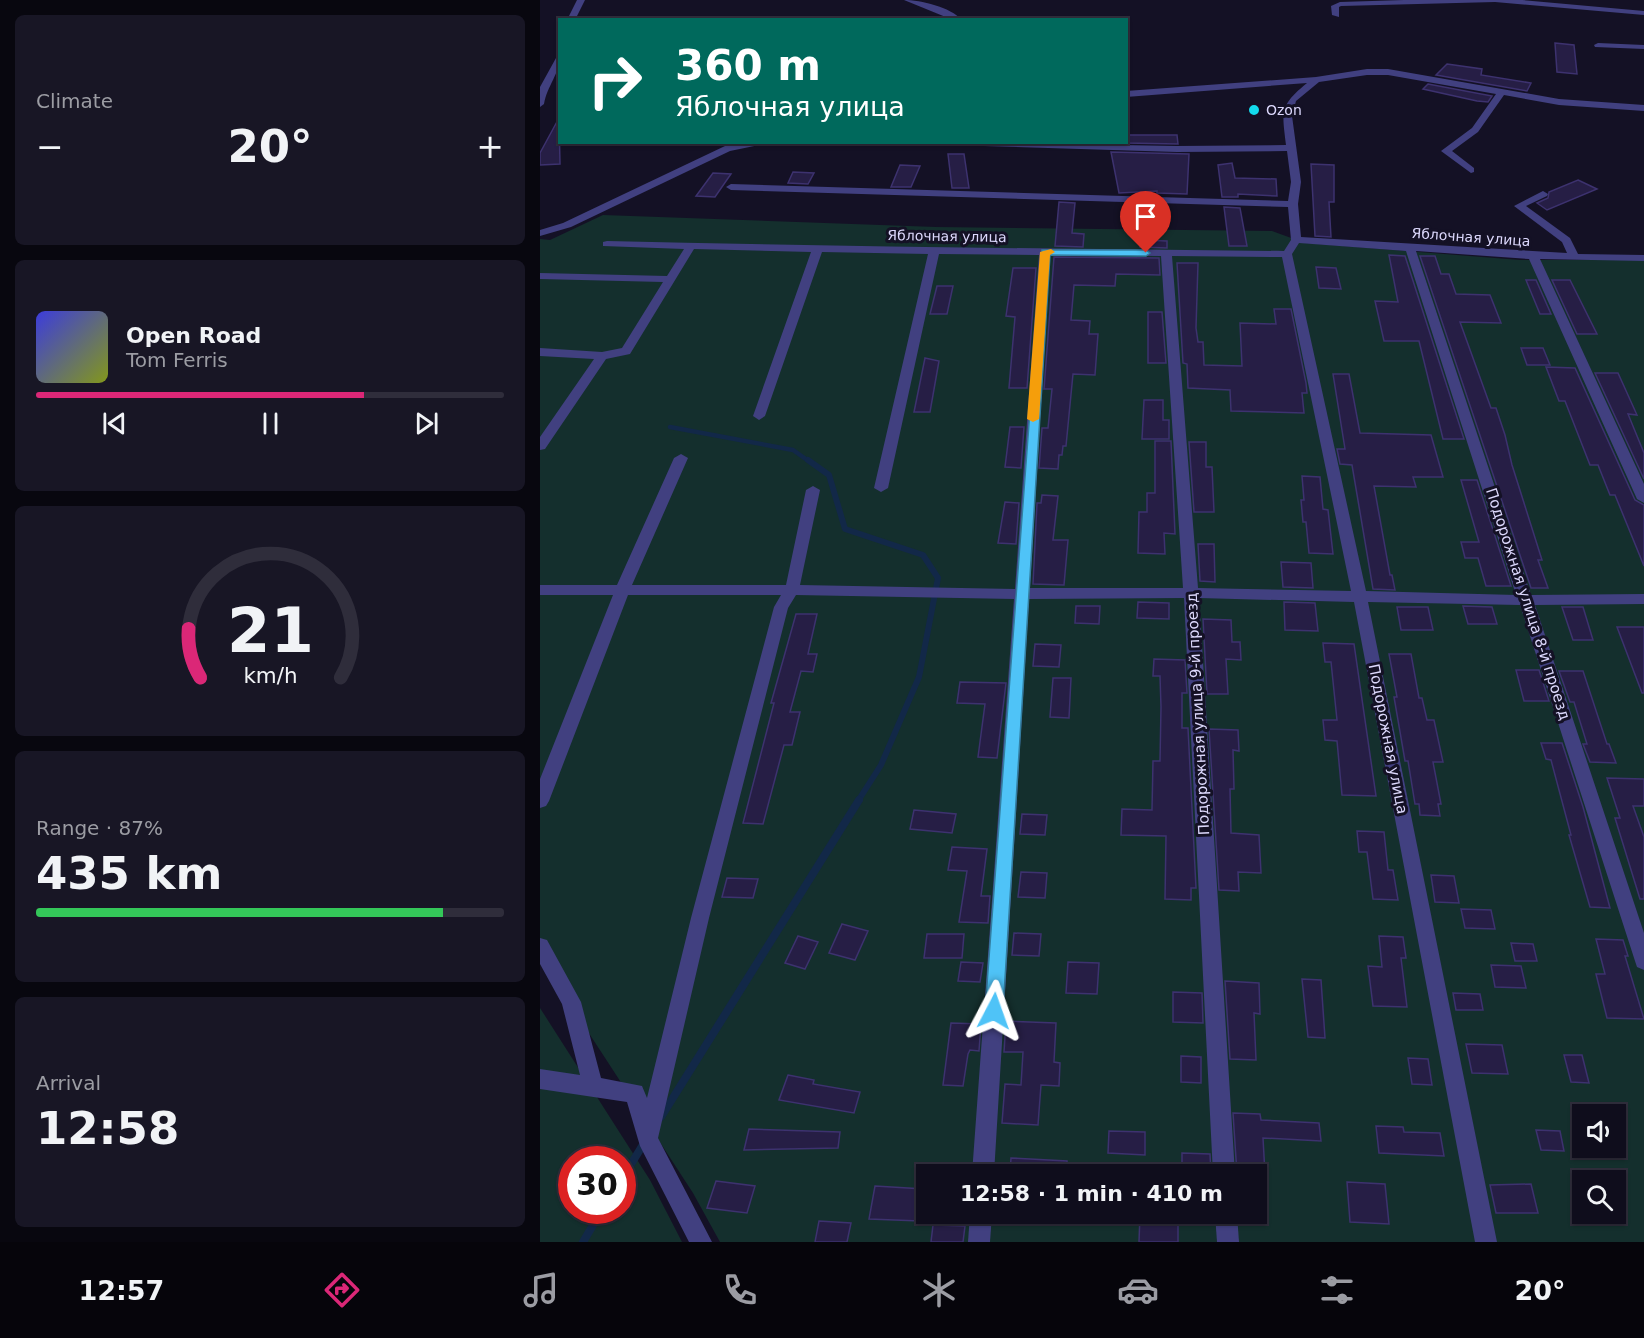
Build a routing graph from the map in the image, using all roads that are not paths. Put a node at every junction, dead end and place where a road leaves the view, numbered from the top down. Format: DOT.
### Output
graph roads {
  1 [pos="582,0"];
  2 [pos="908,0"];
  3 [pos="1644,13"];
  4 [pos="1336,15"];
  5 [pos="572,18"];
  6 [pos="956,18"];
  7 [pos="1598,45"];
  8 [pos="1644,47"];
  9 [pos="558,62"];
  10 [pos="1316,80"];
  11 [pos="1502,92"];
  12 [pos="1128,94"];
  13 [pos="540,104"];
  14 [pos="1644,108"];
  15 [pos="755,144"];
  16 [pos="1025,144"];
  17 [pos="1290,148"];
  18 [pos="1471,170"];
  19 [pos="731,187"];
  20 [pos="1543,194"];
  21 [pos="1293,204"];
  22 [pos="540,233"];
  23 [pos="607,244"];
  24 [pos="692,244"];
  25 [pos="1292,247"];
  26 [pos="818,248"];
  27 [pos="1410,248"];
  28 [pos="934,251"];
  29 [pos="1045,252"];
  30 [pos="1166,253"];
  31 [pos="1533,256"];
  32 [pos="1574,257"];
  33 [pos="1644,258"];
  34 [pos="540,276"];
  35 [pos="670,279"];
  36 [pos="540,352"];
  37 [pos="602,356"];
  38 [pos="759,416"];
  39 [pos="546,426"];
  40 [pos="540,446"];
  41 [pos="681,458"];
  42 [pos="881,488"];
  43 [pos="813,490"];
  44 [pos="1644,499"];
  45 [pos="540,590"];
  46 [pos="792,590"];
  47 [pos="622,591"];
  48 [pos="1021,592"];
  49 [pos="1191,593"];
  50 [pos="1360,597"];
  51 [pos="1644,599"];
  52 [pos="1527,600"];
  53 [pos="540,801"];
  54 [pos="540,946"];
  55 [pos="1644,961"];
  56 [pos="540,1079"];
  57 [pos="593,1085"];
  58 [pos="647,1139"];
  59 [pos="984,1164"];
  60 [pos="1223,1164"];
  61 [pos="980,1224"];
  62 [pos="1227,1224"];
  63 [pos="701,1242"];
  64 [pos="979,1242"];
  65 [pos="1228,1242"];
  66 [pos="1486,1242"];
  1 -- 5 [label="street"];
  2 -- 6 [label="street"];
  3 -- 4 [label="street"];
  7 -- 8 [label="street"];
  9 -- 13 [label="street"];
  10 -- 11 [label="street"];
  10 -- 12 [label="street"];
  10 -- 17 [label="street, Подорожная улица"];
  11 -- 14 [label="street"];
  11 -- 18 [label="street"];
  15 -- 22 [label="street"];
  16 -- 17 [label="street"];
  17 -- 21 [label="street, Подорожная улица"];
  19 -- 21 [label="street"];
  20 -- 32 [label="street"];
  21 -- 25 [label="street, Подорожная улица"];
  23 -- 24 [label="street, Яблочная улица"];
  24 -- 26 [label="street, Яблочная улица"];
  24 -- 35 [label="street"];
  25 -- 27 [label="street, Яблочная улица"];
  25 -- 30 [label="street, Яблочная улица"];
  25 -- 50 [label="street, Подорожная улица"];
  26 -- 28 [label="street, Яблочная улица"];
  26 -- 38 [label="street"];
  27 -- 31 [label="street, Яблочная улица"];
  27 -- 52 [label="street, Подорожная улица 8-й проезд"];
  28 -- 29 [label="street, Яблочная улица"];
  28 -- 42 [label="street"];
  29 -- 30 [label="street, Яблочная улица"];
  29 -- 48 [label="street"];
  30 -- 49 [label="street, Подорожная улица 9-й проезд"];
  31 -- 32 [label="street, Яблочная улица"];
  31 -- 44 [label="street"];
  32 -- 33 [label="street, Яблочная улица"];
  34 -- 35 [label="street"];
  35 -- 37 [label="street"];
  36 -- 37 [label="street"];
  37 -- 39 [label="street"];
  39 -- 40 [label="street"];
  41 -- 47 [label="street"];
  43 -- 46 [label="street"];
  45 -- 47 [label="street"];
  46 -- 47 [label="street"];
  46 -- 48 [label="street"];
  46 -- 58 [label="street"];
  47 -- 53 [label="street"];
  48 -- 49 [label="street"];
  48 -- 59 [label="street"];
  49 -- 50 [label="street"];
  49 -- 60 [label="street, Подорожная улица 9-й проезд"];
  50 -- 52 [label="street"];
  50 -- 66 [label="street, Подорожная улица"];
  51 -- 52 [label="street"];
  52 -- 55 [label="street, Подорожная улица 8-й проезд"];
  54 -- 57 [label="street"];
  56 -- 57 [label="street"];
  57 -- 58 [label="street"];
  58 -- 63 [label="street"];
  61 -- 64 [label="street"];
  62 -- 65 [label="street"];
}
